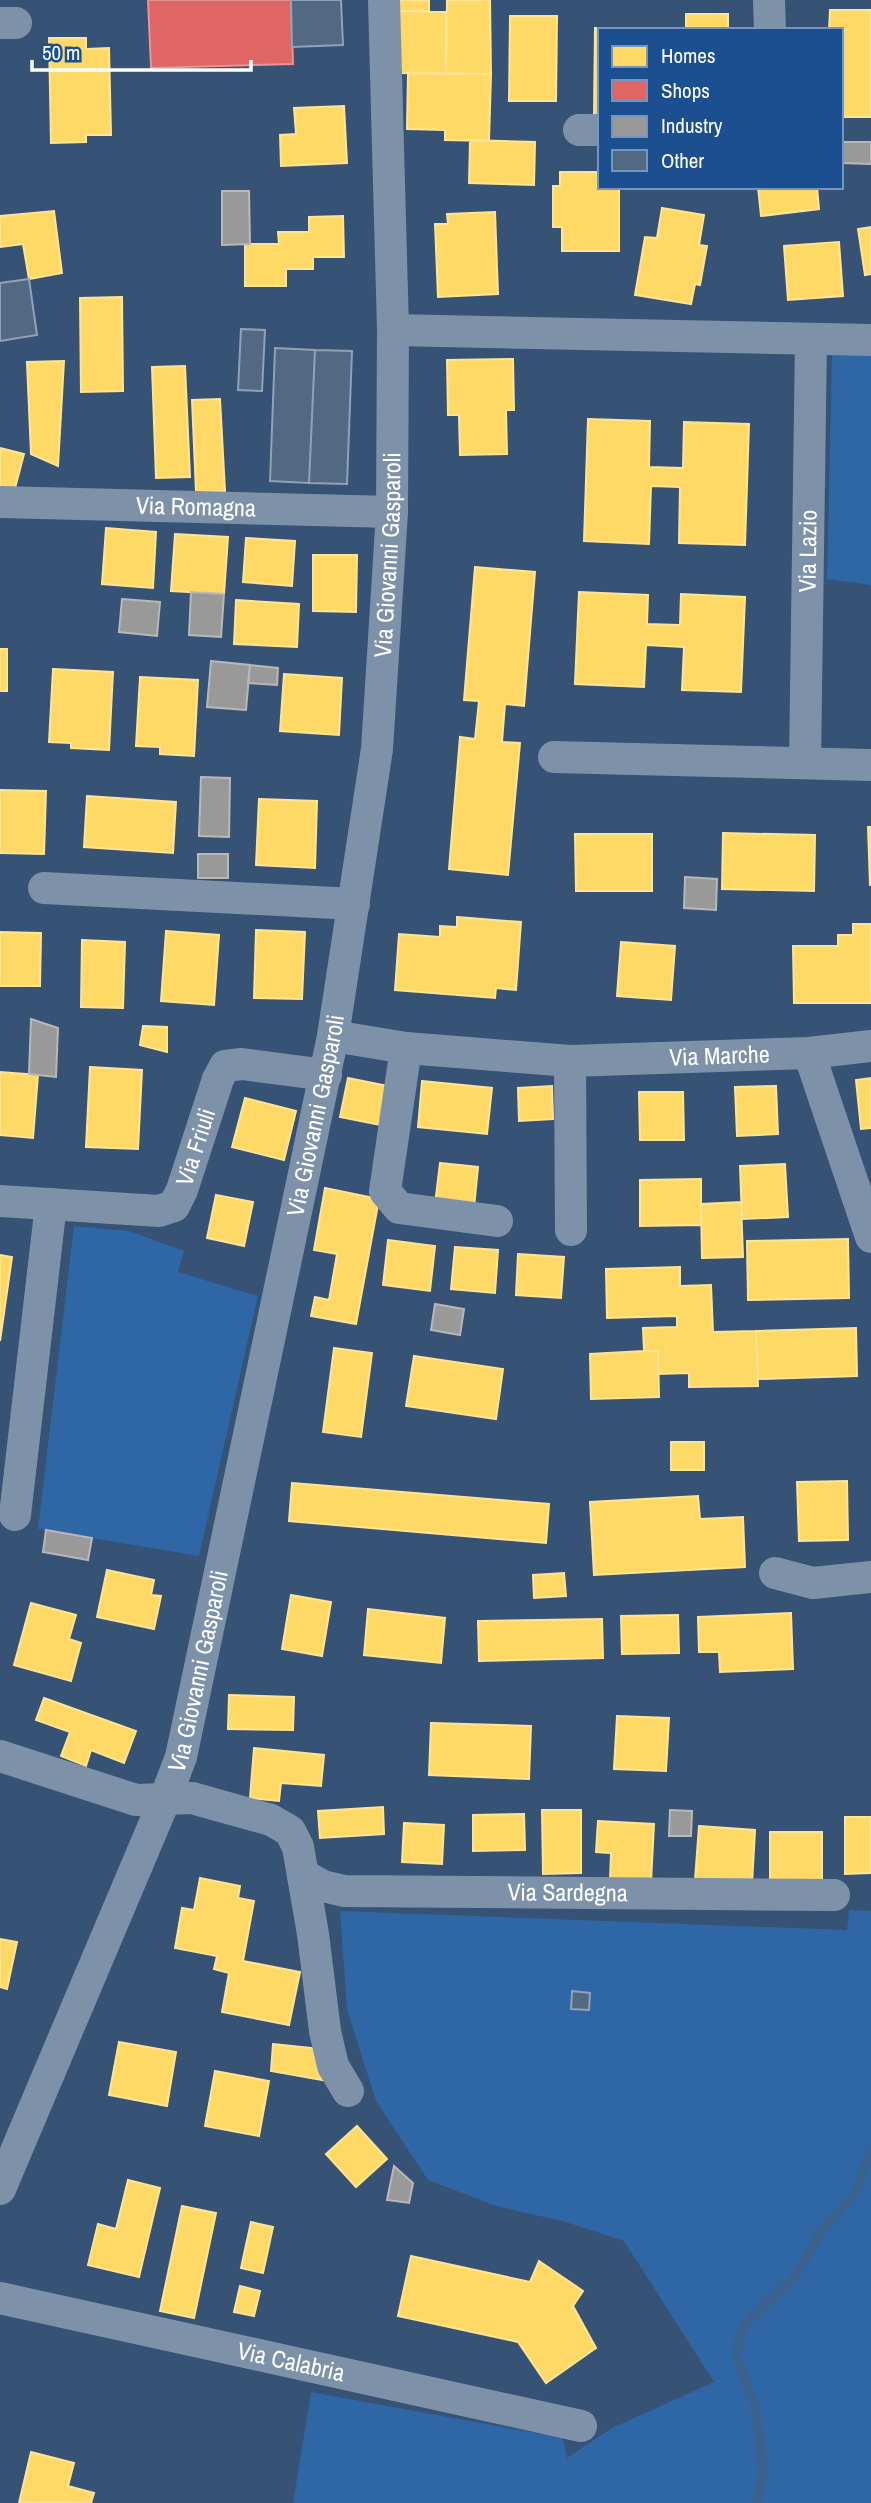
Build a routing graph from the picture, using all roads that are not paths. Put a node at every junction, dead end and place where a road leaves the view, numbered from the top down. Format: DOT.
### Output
graph roads {
  1 [pos="384,0"];
  2 [pos="769,0"];
  3 [pos="770,28"];
  4 [pos="393,330"];
  5 [pos="811,340"];
  6 [pos="871,340"];
  7 [pos="0,502"];
  8 [pos="392,512"];
  9 [pos="554,757"];
  10 [pos="806,764"];
  11 [pos="871,765"];
  12 [pos="44,888"];
  13 [pos="354,904"];
  14 [pos="333,1036"];
  15 [pos="871,1046"];
  16 [pos="406,1048"];
  17 [pos="809,1053"];
  18 [pos="570,1061"];
  19 [pos="326,1075"];
  20 [pos="0,1201"];
  21 [pos="51,1204"];
  22 [pos="498,1221"];
  23 [pos="571,1230"];
  24 [pos="871,1237"];
  25 [pos="15,1515"];
  26 [pos="775,1573"];
  27 [pos="871,1577"];
  28 [pos="0,1756"];
  29 [pos="166,1799"];
  30 [pos="303,1875"];
  31 [pos="834,1895"];
  32 [pos="348,2091"];
  33 [pos="7,2153"];
  34 [pos="0,2189"];
  35 [pos="0,2298"];
  36 [pos="581,2426"];
  1 -- 4 [label="street, Via Giovanni Gasparoli"];
  2 -- 3 [label="street"];
  4 -- 5 [label="street"];
  4 -- 8 [label="street, Via Giovanni Gasparoli"];
  5 -- 6 [label="street"];
  5 -- 10 [label="street, Via Lazio"];
  7 -- 8 [label="street, Via Romagna"];
  8 -- 13 [label="street, Via Giovanni Gasparoli"];
  9 -- 10 [label="street"];
  10 -- 11 [label="street"];
  12 -- 13 [label="street"];
  13 -- 14 [label="street, Via Giovanni Gasparoli"];
  14 -- 16 [label="street, Via Marche"];
  14 -- 19 [label="street, Via Giovanni Gasparoli"];
  15 -- 17 [label="street, Via Marche"];
  16 -- 18 [label="street, Via Marche"];
  16 -- 22 [label="street"];
  17 -- 18 [label="street, Via Marche"];
  17 -- 24 [label="street"];
  18 -- 23 [label="street"];
  19 -- 21 [label="street, Via Friuli"];
  19 -- 29 [label="street, Via Giovanni Gasparoli"];
  20 -- 21 [label="street, Via Friuli"];
  21 -- 25 [label="street"];
  26 -- 27 [label="street"];
  28 -- 29 [label="street"];
  29 -- 30 [label="street"];
  29 -- 33 [label="street, Via Giovanni Gasparoli"];
  30 -- 31 [label="street, Via Sardegna"];
  30 -- 32 [label="street"];
  33 -- 34 [label="street, Via Giovanni Gasparoli"];
  35 -- 36 [label="street, Via Calabria"];
}
